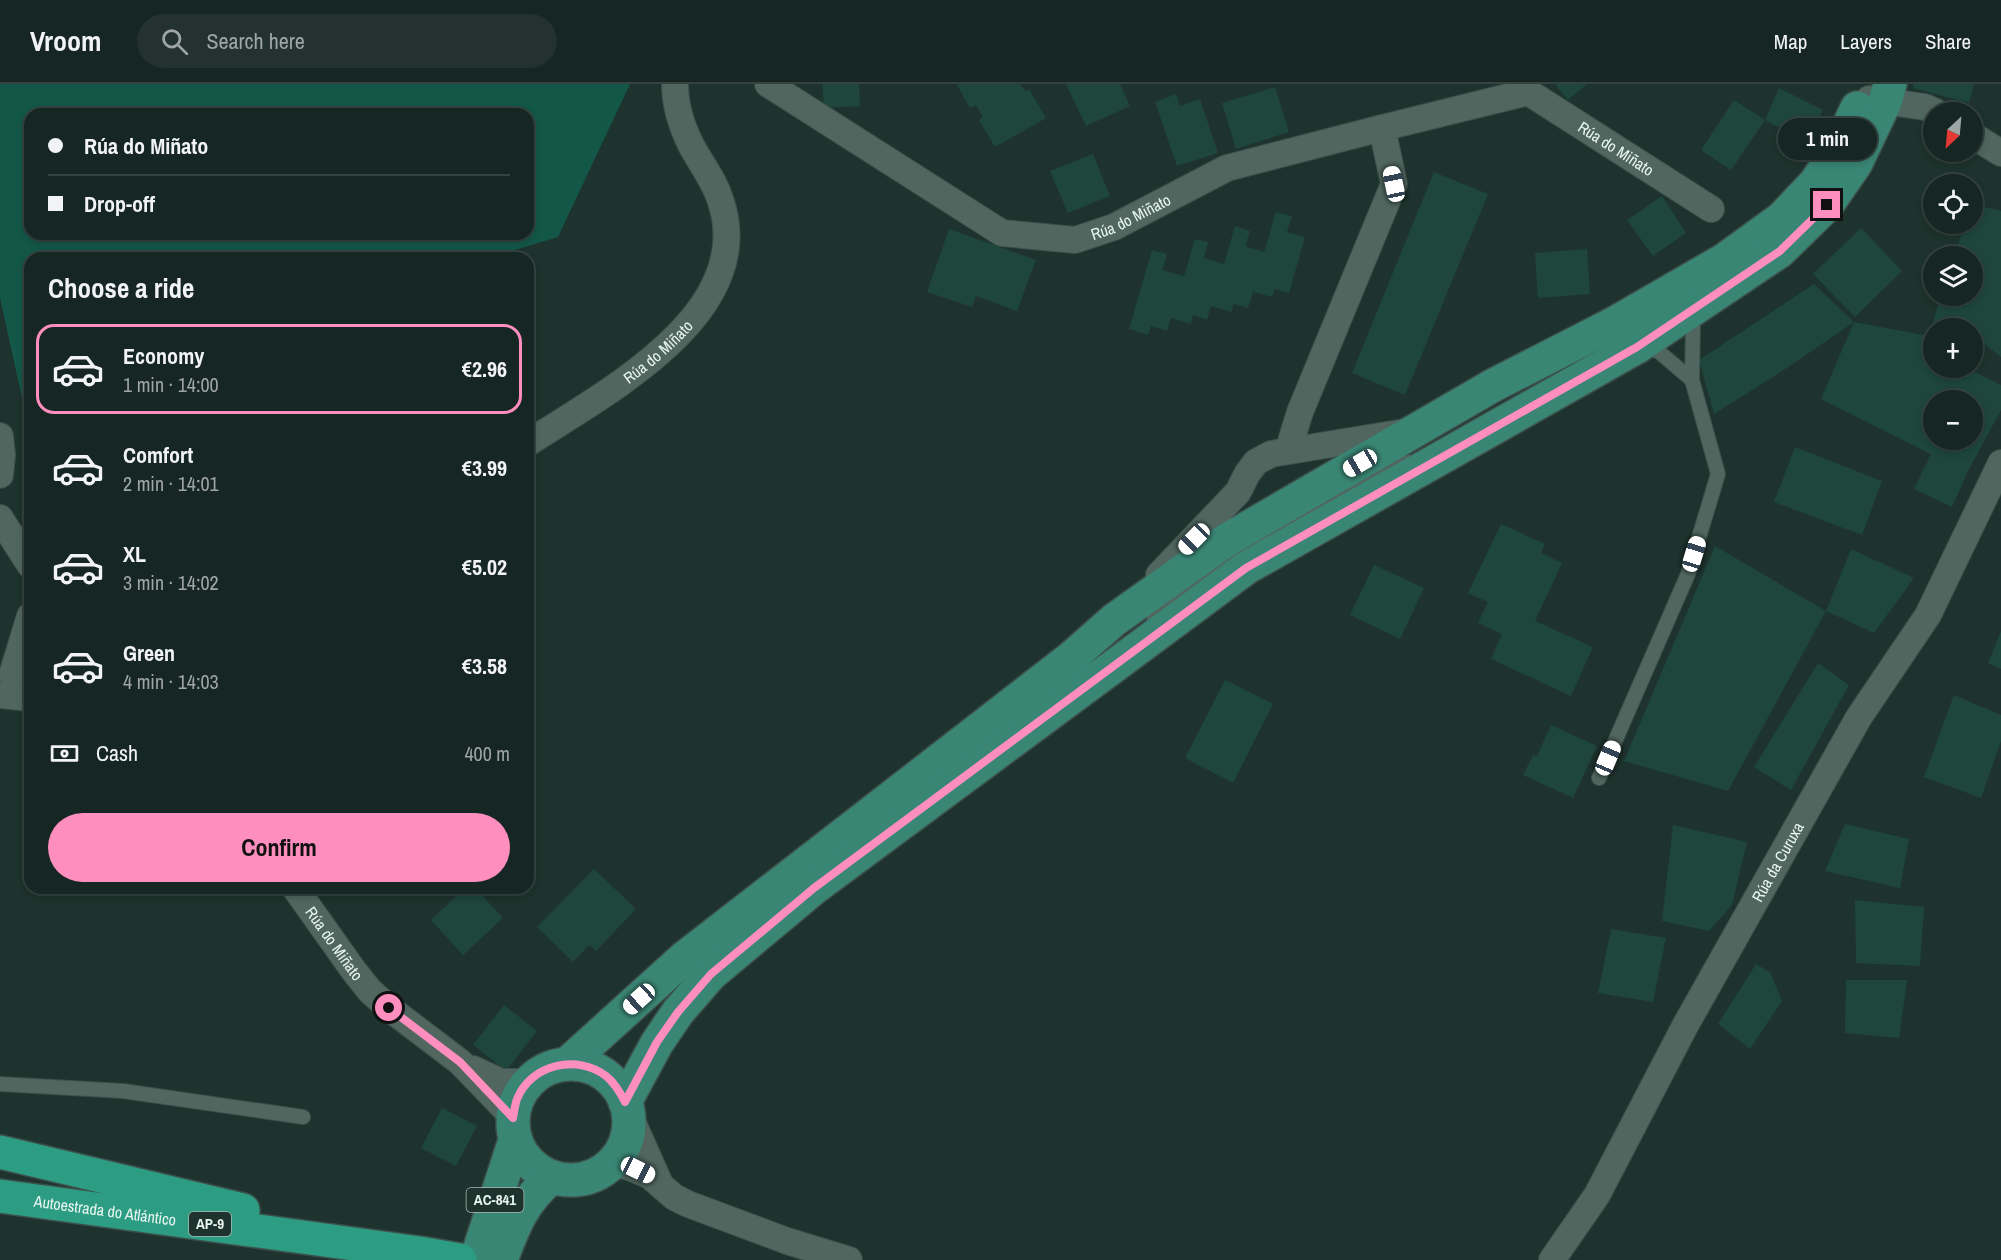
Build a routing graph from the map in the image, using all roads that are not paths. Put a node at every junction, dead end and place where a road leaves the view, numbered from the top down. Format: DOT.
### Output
graph roads {
  1 [pos="675,84"];
  2 [pos="768,84"];
  3 [pos="1876,92"];
  4 [pos="1923,106"];
  5 [pos="1382,128"];
  6 [pos="1983,142"];
  7 [pos="2001,153"];
  8 [pos="1711,209"];
  9 [pos="1701,305"];
  10 [pos="1637,347"];
  11 [pos="1692,380"];
  12 [pos="1414,432"];
  13 [pos="0,436"];
  14 [pos="534,439"];
  15 [pos="1288,451"];
  16 [pos="1431,463"];
  17 [pos="2001,463"];
  18 [pos="0,475"];
  19 [pos="1238,492"];
  20 [pos="1327,492"];
  21 [pos="0,518"];
  22 [pos="1261,531"];
  23 [pos="24,556"];
  24 [pos="1114,620"];
  25 [pos="24,636"];
  26 [pos="1114,666"];
  27 [pos="11,680"];
  28 [pos="24,692"];
  29 [pos="1599,778"];
  30 [pos="300,894"];
  31 [pos="460,1062"];
  32 [pos="567,1064"];
  33 [pos="528,1082"];
  34 [pos="0,1084"];
  35 [pos="627,1107"];
  36 [pos="303,1117"];
  37 [pos="514,1129"];
  38 [pos="0,1152"];
  39 [pos="611,1163"];
  40 [pos="552,1177"];
  41 [pos="660,1184"];
  42 [pos="0,1196"];
  43 [pos="441,1256"];
  44 [pos="476,1260"];
  45 [pos="501,1260"];
  46 [pos="849,1260"];
  47 [pos="1552,1260"];
  1 -- 14 [label="street, Rúa do Miñato"];
  2 -- 5 [label="street, Rúa do Miñato"];
  3 -- 4 [label="street"];
  3 -- 9 [label="main road"];
  3 -- 12 [label="main road"];
  5 -- 8 [label="street, Rúa do Miñato"];
  5 -- 15 [label="street"];
  6 -- 7 [label="street"];
  9 -- 10 [label="main road"];
  9 -- 11 [label="lane"];
  10 -- 11 [label="lane"];
  10 -- 16 [label="main road"];
  11 -- 29 [label="lane"];
  12 -- 15 [label="street"];
  12 -- 20 [label="main road"];
  13 -- 18 [label="street"];
  15 -- 19 [label="street"];
  15 -- 20 [label="street"];
  16 -- 20 [label="street"];
  16 -- 26 [label="main road"];
  17 -- 47 [label="street, Rúa da Curuxa"];
  19 -- 22 [label="street"];
  19 -- 24 [label="street"];
  20 -- 22 [label="main road"];
  21 -- 23 [label="street"];
  22 -- 24 [label="main road"];
  22 -- 26 [label="street"];
  24 -- 32 [label="main road"];
  25 -- 27 [label="street"];
  26 -- 35 [label="main road"];
  27 -- 28 [label="street"];
  30 -- 31 [label="street, Rúa do Miñato"];
  31 -- 33 [label="street, Rúa do Miñato"];
  31 -- 37 [label="street, Rúa do Miñato"];
  32 -- 33 [label="main road"];
  32 -- 35 [label="main road"];
  33 -- 37 [label="main road, AC-841"];
  34 -- 36 [label="lane"];
  35 -- 39 [label="main road"];
  35 -- 41 [label="street"];
  37 -- 40 [label="main road, AC-841"];
  37 -- 44 [label="main road, AC-841"];
  38 -- 43 [label="highway"];
  39 -- 40 [label="main road"];
  39 -- 41 [label="street"];
  40 -- 45 [label="main road, AC-841"];
  41 -- 46 [label="street"];
  42 -- 43 [label="highway, Autoestrada do Atlántico / AP-9"];
}
